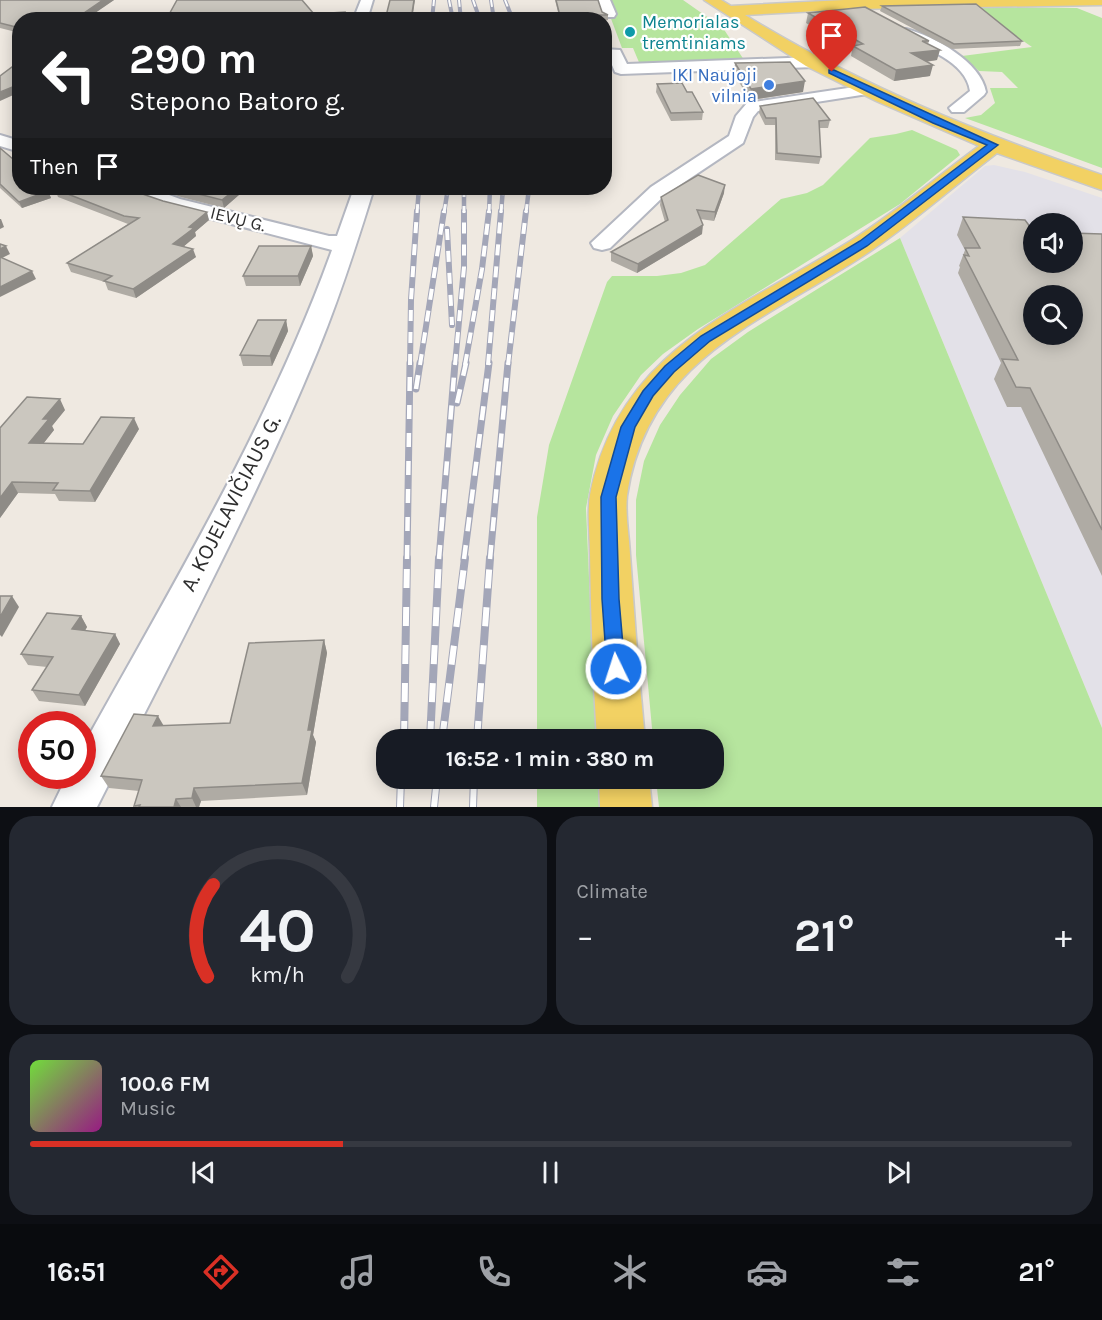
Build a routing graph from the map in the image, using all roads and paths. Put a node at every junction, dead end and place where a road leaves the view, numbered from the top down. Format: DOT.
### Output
graph roads {
  1 [pos="711,0"];
  2 [pos="1102,1"];
  3 [pos="879,7"];
  4 [pos="729,11"];
  5 [pos="894,26"];
  6 [pos="612,54"];
  7 [pos="814,62"];
  8 [pos="868,90"];
  9 [pos="958,108"];
  10 [pos="994,145"];
  11 [pos="1102,183"];
  12 [pos="151,195"];
  13 [pos="362,195"];
  14 [pos="347,243"];
  15 [pos="602,243"];
  16 [pos="620,729"];
  17 [pos="625,789"];
  18 [pos="74,807"];
  19 [pos="626,807"];
  1 -- 4 [label="main road"];
  2 -- 3 [label="main road"];
  3 -- 4 [label="main road"];
  4 -- 7 [label="main road"];
  5 -- 9 [label="street"];
  6 -- 7 [label="street"];
  7 -- 8 [label="main road"];
  8 -- 10 [label="main road"];
  8 -- 15 [label="street"];
  10 -- 11 [label="main road"];
  10 -- 16 [label="main road"];
  12 -- 14 [label="street, IEVŲ G."];
  13 -- 14 [label="street, A. KOJELAVIČIAUS G."];
  14 -- 18 [label="street, A. KOJELAVIČIAUS G."];
  17 -- 19 [label="main road"];
}
